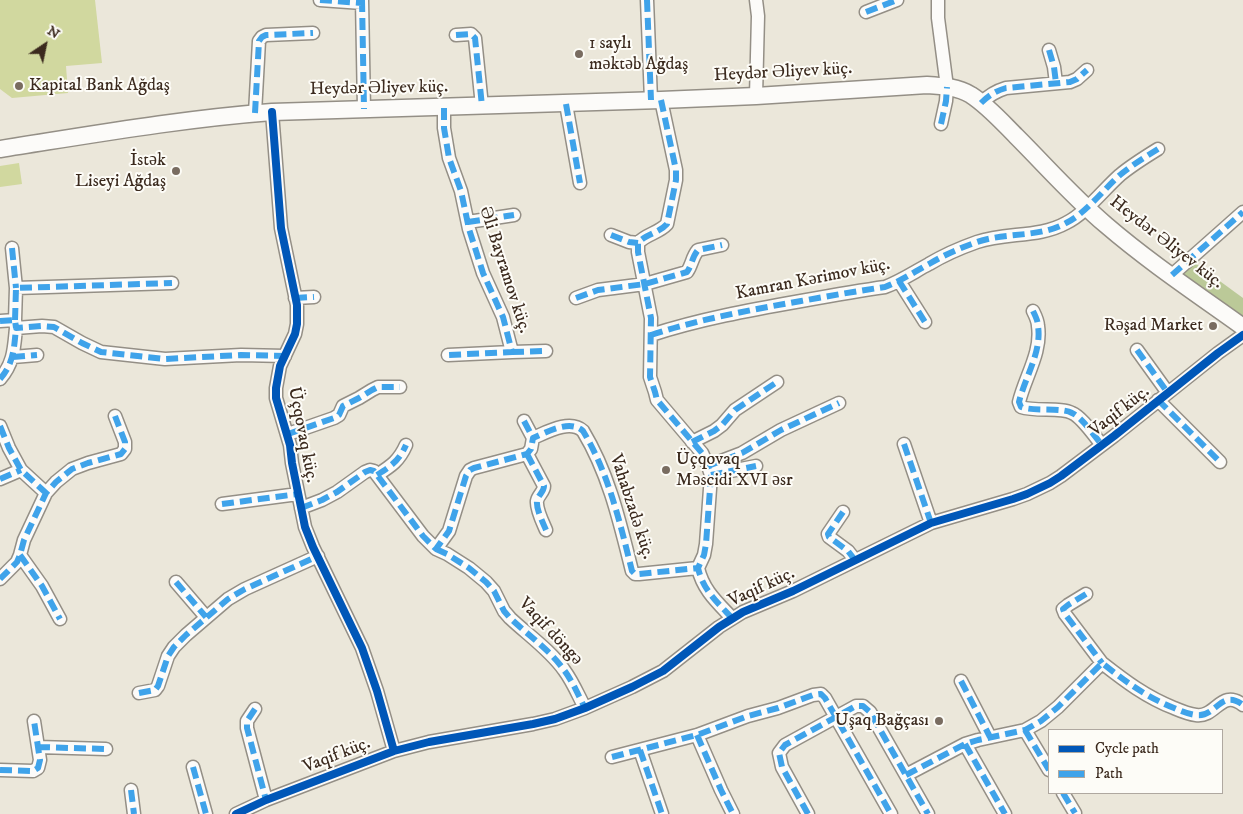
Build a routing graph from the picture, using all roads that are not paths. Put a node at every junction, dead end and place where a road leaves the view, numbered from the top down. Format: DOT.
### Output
graph roads {
  1 [pos="320,0"];
  2 [pos="647,0"];
  3 [pos="756,0"];
  4 [pos="897,0"];
  5 [pos="938,0"];
  6 [pos="362,1"];
  7 [pos="866,12"];
  8 [pos="313,33"];
  9 [pos="456,35"];
  10 [pos="1049,50"];
  11 [pos="1087,70"];
  12 [pos="1056,83"];
  13 [pos="947,87"];
  14 [pos="756,96"];
  15 [pos="656,100"];
  16 [pos="981,102"];
  17 [pos="566,104"];
  18 [pos="482,106"];
  19 [pos="444,108"];
  20 [pos="364,109"];
  21 [pos="263,113"];
  22 [pos="941,124"];
  23 [pos="0,149"];
  24 [pos="1158,149"];
  25 [pos="580,182"];
  26 [pos="1087,207"];
  27 [pos="1243,212"];
  28 [pos="514,215"];
  29 [pos="468,222"];
  30 [pos="611,235"];
  31 [pos="638,243"];
  32 [pos="722,245"];
  33 [pos="12,248"];
  34 [pos="1172,276"];
  35 [pos="899,281"];
  36 [pos="172,283"];
  37 [pos="645,284"];
  38 [pos="16,288"];
  39 [pos="314,297"];
  40 [pos="295,298"];
  41 [pos="576,298"];
  42 [pos="1033,310"];
  43 [pos="0,320"];
  44 [pos="925,322"];
  45 [pos="16,324"];
  46 [pos="1243,327"];
  47 [pos="651,335"];
  48 [pos="1243,335"];
  49 [pos="1137,350"];
  50 [pos="546,351"];
  51 [pos="512,352"];
  52 [pos="37,355"];
  53 [pos="448,355"];
  54 [pos="285,356"];
  55 [pos="13,357"];
  56 [pos="0,379"];
  57 [pos="777,382"];
  58 [pos="400,386"];
  59 [pos="1163,397"];
  60 [pos="839,403"];
  61 [pos="115,416"];
  62 [pos="524,421"];
  63 [pos="0,426"];
  64 [pos="288,434"];
  65 [pos="533,438"];
  66 [pos="692,442"];
  67 [pos="904,444"];
  68 [pos="406,445"];
  69 [pos="1102,445"];
  70 [pos="527,454"];
  71 [pos="1220,462"];
  72 [pos="756,466"];
  73 [pos="21,470"];
  74 [pos="710,470"];
  75 [pos="377,475"];
  76 [pos="0,479"];
  77 [pos="46,494"];
  78 [pos="298,494"];
  79 [pos="222,504"];
  80 [pos="301,508"];
  81 [pos="843,512"];
  82 [pos="931,523"];
  83 [pos="546,530"];
  84 [pos="436,549"];
  85 [pos="20,555"];
  86 [pos="318,556"];
  87 [pos="855,560"];
  88 [pos="698,568"];
  89 [pos="0,579"];
  90 [pos="176,582"];
  91 [pos="1086,594"];
  92 [pos="206,617"];
  93 [pos="732,618"];
  94 [pos="60,619"];
  95 [pos="1102,663"];
  96 [pos="961,681"];
  97 [pos="140,692"];
  98 [pos="1243,704"];
  99 [pos="584,708"];
  100 [pos="255,709"];
  101 [pos="835,717"];
  102 [pos="34,721"];
  103 [pos="1025,730"];
  104 [pos="697,735"];
  105 [pos="990,737"];
  106 [pos="966,744"];
  107 [pos="38,746"];
  108 [pos="106,749"];
  109 [pos="640,750"];
  110 [pos="394,751"];
  111 [pos="612,757"];
  112 [pos="193,767"];
  113 [pos="1048,768"];
  114 [pos="0,770"];
  115 [pos="906,775"];
  116 [pos="131,790"];
  117 [pos="1064,794"];
  118 [pos="266,800"];
  119 [pos="1075,812"];
  120 [pos="243,813"];
  121 [pos="134,814"];
  122 [pos="206,814"];
  123 [pos="662,814"];
  124 [pos="733,814"];
  125 [pos="808,814"];
  126 [pos="892,814"];
  127 [pos="928,814"];
  128 [pos="1005,814"];
  1 -- 6 [label="street"];
  2 -- 15 [label="street"];
  3 -- 14 [label="street"];
  4 -- 7 [label="street"];
  5 -- 13 [label="street"];
  6 -- 20 [label="street"];
  8 -- 21 [label="street, Üçqovaq küç."];
  9 -- 18 [label="street"];
  10 -- 12 [label="street"];
  11 -- 12 [label="street"];
  12 -- 16 [label="street"];
  13 -- 14 [label="main road, Heydər Əliyev küç."];
  13 -- 16 [label="main road, Heydər Əliyev küç."];
  13 -- 22 [label="street"];
  14 -- 15 [label="main road, Heydər Əliyev küç."];
  15 -- 17 [label="main road, Heydər Əliyev küç."];
  15 -- 31 [label="street"];
  16 -- 26 [label="main road, Heydər Əliyev küç."];
  17 -- 18 [label="main road, Heydər Əliyev küç."];
  17 -- 25 [label="street"];
  18 -- 19 [label="main road, Heydər Əliyev küç."];
  19 -- 20 [label="main road, Heydər Əliyev küç."];
  19 -- 29 [label="street, Əli Bayramov küç."];
  20 -- 21 [label="main road, Heydər Əliyev küç."];
  21 -- 23 [label="main road, Heydər Əliyev küç."];
  21 -- 40 [label="street, Üçqovaq küç."];
  24 -- 26 [label="street, Kamran Kərimov küç."];
  26 -- 34 [label="main road, Heydər Əliyev küç."];
  26 -- 35 [label="street, Kamran Kərimov küç."];
  27 -- 34 [label="street"];
  28 -- 29 [label="street"];
  29 -- 51 [label="street, Əli Bayramov küç."];
  30 -- 31 [label="street"];
  31 -- 37 [label="street"];
  32 -- 37 [label="street"];
  33 -- 38 [label="street"];
  34 -- 46 [label="main road, Heydər Əliyev küç."];
  35 -- 44 [label="street"];
  35 -- 47 [label="street, Kamran Kərimov küç."];
  36 -- 38 [label="street"];
  37 -- 41 [label="street"];
  37 -- 47 [label="street"];
  38 -- 45 [label="street"];
  39 -- 40 [label="street"];
  40 -- 54 [label="street, Üçqovaq küç."];
  42 -- 69 [label="street"];
  43 -- 45 [label="street"];
  45 -- 54 [label="street"];
  45 -- 55 [label="street"];
  47 -- 66 [label="street"];
  48 -- 59 [label="street, Vaqif küç."];
  49 -- 59 [label="street"];
  50 -- 51 [label="street"];
  51 -- 53 [label="street, Əli Bayramov küç."];
  52 -- 55 [label="street"];
  54 -- 64 [label="street, Üçqovaq küç."];
  55 -- 56 [label="street"];
  57 -- 66 [label="street"];
  58 -- 64 [label="street"];
  59 -- 69 [label="street, Vaqif küç."];
  59 -- 71 [label="street"];
  60 -- 74 [label="street"];
  61 -- 77 [label="street"];
  62 -- 65 [label="street"];
  63 -- 73 [label="street"];
  64 -- 78 [label="street, Üçqovaq küç."];
  65 -- 70 [label="street"];
  65 -- 88 [label="street, Vahabzadə küç."];
  66 -- 74 [label="street"];
  67 -- 82 [label="street"];
  68 -- 75 [label="street"];
  69 -- 82 [label="street, Vaqif küç."];
  70 -- 83 [label="street"];
  70 -- 84 [label="street"];
  72 -- 74 [label="street"];
  73 -- 76 [label="street"];
  73 -- 77 [label="street"];
  74 -- 88 [label="street"];
  75 -- 80 [label="street"];
  75 -- 84 [label="street"];
  77 -- 85 [label="street"];
  78 -- 79 [label="street"];
  78 -- 80 [label="street, Üçqovaq küç."];
  80 -- 86 [label="street, Üçqovaq küç."];
  81 -- 87 [label="street"];
  82 -- 87 [label="street, Vaqif küç."];
  84 -- 99 [label="street, Vaqif döngə"];
  85 -- 89 [label="street"];
  85 -- 94 [label="street"];
  86 -- 92 [label="street"];
  86 -- 110 [label="street, Üçqovaq küç."];
  87 -- 93 [label="street, Vaqif küç."];
  88 -- 93 [label="street"];
  90 -- 92 [label="street"];
  91 -- 95 [label="street"];
  92 -- 97 [label="street"];
  93 -- 99 [label="street, Vaqif küç."];
  95 -- 98 [label="street"];
  95 -- 103 [label="street"];
  96 -- 105 [label="street"];
  99 -- 110 [label="street, Vaqif küç."];
  100 -- 118 [label="street"];
  101 -- 104 [label="street"];
  101 -- 115 [label="street"];
  101 -- 125 [label="street"];
  101 -- 126 [label="street"];
  102 -- 107 [label="street"];
  103 -- 105 [label="street"];
  103 -- 113 [label="street"];
  104 -- 109 [label="street"];
  104 -- 124 [label="street"];
  105 -- 106 [label="street"];
  106 -- 115 [label="street"];
  106 -- 128 [label="street"];
  107 -- 108 [label="street"];
  107 -- 114 [label="street"];
  109 -- 111 [label="street"];
  109 -- 123 [label="street"];
  110 -- 118 [label="street, Vaqif küç."];
  112 -- 122 [label="street"];
  115 -- 127 [label="street"];
  116 -- 121 [label="street"];
  117 -- 119 [label="street"];
  118 -- 120 [label="street, Vaqif küç."];
}
